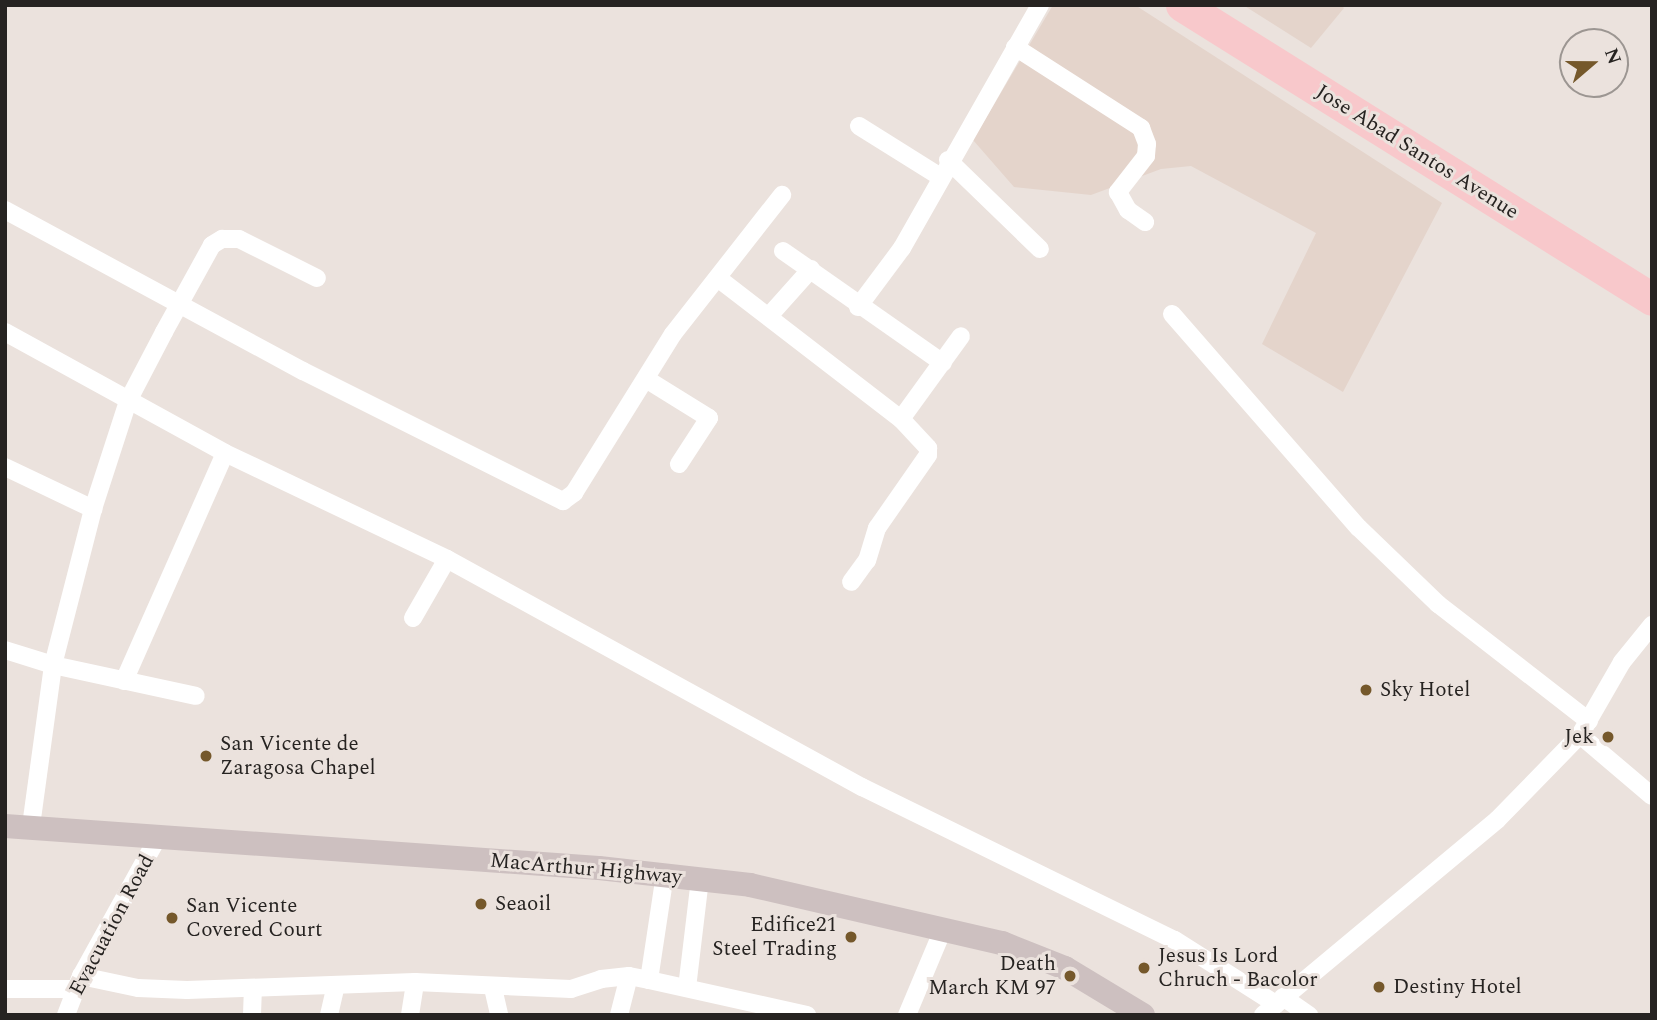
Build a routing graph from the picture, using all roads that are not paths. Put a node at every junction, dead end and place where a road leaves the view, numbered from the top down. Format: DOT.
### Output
graph roads {
  1 [pos="1040,5"];
  2 [pos="1182,5"];
  3 [pos="1015,47"];
  4 [pos="859,126"];
  5 [pos="944,168"];
  6 [pos="782,195"];
  7 [pos="5,209"];
  8 [pos="1145,222"];
  9 [pos="1040,249"];
  10 [pos="782,251"];
  11 [pos="811,269"];
  12 [pos="317,278"];
  13 [pos="719,279"];
  14 [pos="1652,299"];
  15 [pos="179,304"];
  16 [pos="858,307"];
  17 [pos="1172,314"];
  18 [pos="769,316"];
  19 [pos="5,332"];
  20 [pos="961,336"];
  21 [pos="943,363"];
  22 [pos="646,379"];
  23 [pos="128,401"];
  24 [pos="901,419"];
  25 [pos="225,453"];
  26 [pos="679,464"];
  27 [pos="5,467"];
  28 [pos="93,509"];
  29 [pos="447,559"];
  30 [pos="851,582"];
  31 [pos="413,618"];
  32 [pos="1652,625"];
  33 [pos="5,650"];
  34 [pos="53,665"];
  35 [pos="124,681"];
  36 [pos="196,696"];
  37 [pos="1585,728"];
  38 [pos="1652,796"];
  39 [pos="5,826"];
  40 [pos="31,826"];
  41 [pos="159,835"];
  42 [pos="665,874"];
  43 [pos="700,879"];
  44 [pos="944,926"];
  45 [pos="629,976"];
  46 [pos="649,981"];
  47 [pos="79,982"];
  48 [pos="415,982"];
  49 [pos="253,988"];
  50 [pos="335,988"];
  51 [pos="493,988"];
  52 [pos="687,988"];
  53 [pos="5,989"];
  54 [pos="1274,1005"];
  55 [pos="70,1013"];
  56 [pos="253,1015"];
  57 [pos="329,1015"];
  58 [pos="410,1015"];
  59 [pos="499,1015"];
  60 [pos="620,1015"];
  61 [pos="807,1015"];
  62 [pos="907,1015"];
  63 [pos="1143,1015"];
  64 [pos="1309,1015"];
  1 -- 3 [label="street"];
  2 -- 14 [label="highway, Jose Abad Santos Avenue"];
  3 -- 5 [label="street"];
  3 -- 8 [label="street"];
  4 -- 5 [label="street"];
  5 -- 9 [label="street"];
  5 -- 16 [label="street"];
  6 -- 13 [label="street"];
  7 -- 15 [label="street"];
  10 -- 11 [label="street"];
  11 -- 16 [label="street"];
  11 -- 18 [label="street"];
  12 -- 15 [label="street"];
  13 -- 18 [label="street"];
  13 -- 22 [label="street"];
  15 -- 22 [label="street"];
  15 -- 23 [label="street"];
  16 -- 21 [label="street"];
  17 -- 37 [label="street"];
  18 -- 24 [label="street"];
  19 -- 23 [label="street"];
  20 -- 21 [label="street"];
  21 -- 24 [label="street"];
  22 -- 26 [label="street"];
  23 -- 25 [label="street"];
  23 -- 28 [label="street"];
  24 -- 30 [label="street"];
  25 -- 29 [label="street"];
  25 -- 35 [label="street"];
  27 -- 28 [label="street"];
  28 -- 34 [label="street"];
  29 -- 31 [label="street"];
  29 -- 54 [label="street"];
  32 -- 37 [label="street"];
  33 -- 34 [label="street"];
  34 -- 35 [label="street"];
  34 -- 40 [label="street"];
  35 -- 36 [label="street"];
  37 -- 38 [label="street"];
  37 -- 54 [label="street"];
  39 -- 40 [label="main road, MacArthur Highway"];
  40 -- 41 [label="main road, MacArthur Highway"];
  41 -- 42 [label="main road, MacArthur Highway"];
  41 -- 47 [label="street, Evacuation Road"];
  42 -- 43 [label="main road, MacArthur Highway"];
  42 -- 46 [label="street"];
  43 -- 44 [label="main road, MacArthur Highway"];
  43 -- 52 [label="street"];
  44 -- 62 [label="street"];
  44 -- 63 [label="main road, MacArthur Highway"];
  45 -- 46 [label="street"];
  45 -- 51 [label="street"];
  45 -- 60 [label="street"];
  46 -- 52 [label="street"];
  47 -- 49 [label="street"];
  47 -- 53 [label="street"];
  47 -- 55 [label="street, Evacuation Road"];
  48 -- 50 [label="street"];
  48 -- 51 [label="street"];
  48 -- 58 [label="street"];
  49 -- 50 [label="street"];
  49 -- 56 [label="street"];
  50 -- 57 [label="street"];
  51 -- 59 [label="street"];
  52 -- 61 [label="street"];
  54 -- 64 [label="street"];
}
